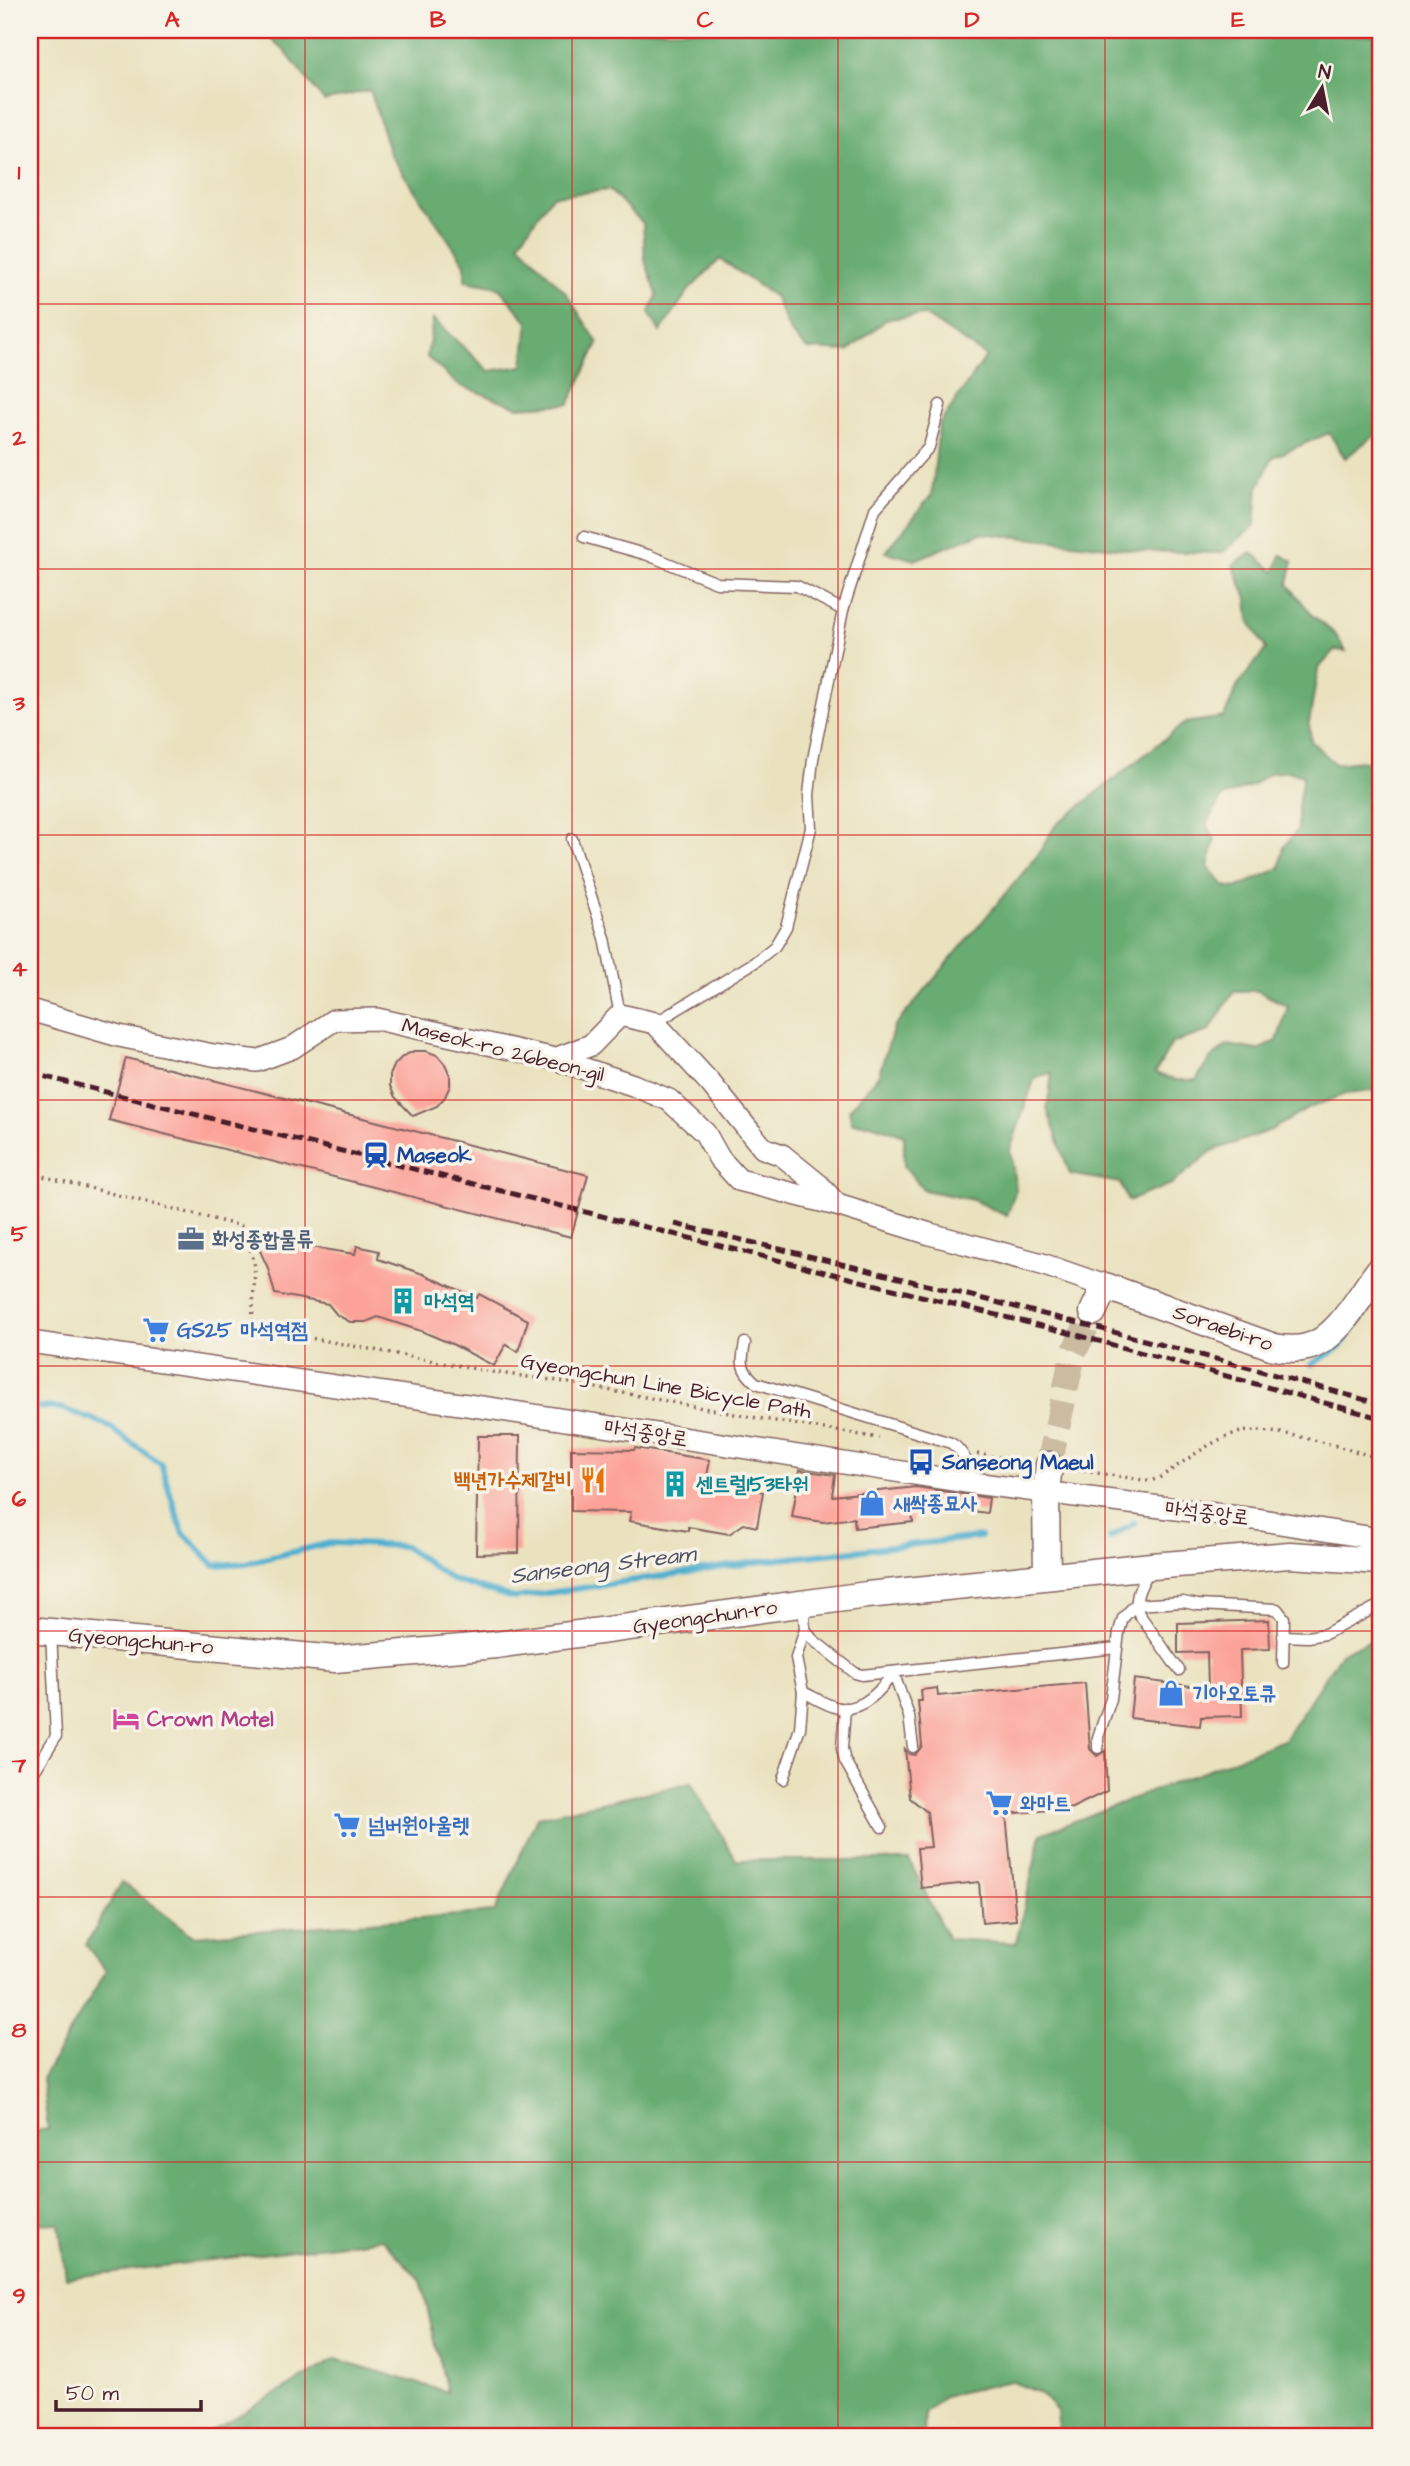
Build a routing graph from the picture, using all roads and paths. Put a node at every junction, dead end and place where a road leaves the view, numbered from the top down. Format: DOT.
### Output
graph roads {
  1 [pos="940,405"];
  2 [pos="584,537"];
  3 [pos="843,610"];
  4 [pos="572,839"];
  5 [pos="30,1010"];
  6 [pos="620,1015"];
  7 [pos="655,1023"];
  8 [pos="555,1059"];
  9 [pos="30,1173"];
  10 [pos="837,1205"];
  11 [pos="1380,1269"];
  12 [pos="1105,1286"];
  13 [pos="1093,1312"];
  14 [pos="30,1342"];
  15 [pos="745,1343"];
  16 [pos="880,1438"];
  17 [pos="961,1451"];
  18 [pos="1380,1458"];
  19 [pos="1049,1465"];
  20 [pos="973,1483"];
  21 [pos="1046,1492"];
  22 [pos="1262,1520"];
  23 [pos="1380,1539"];
  24 [pos="1290,1555"];
  25 [pos="1380,1560"];
  26 [pos="1152,1566"];
  27 [pos="1047,1576"];
  28 [pos="1136,1600"];
  29 [pos="1380,1605"];
  30 [pos="804,1616"];
  31 [pos="40,1631"];
  32 [pos="1283,1636"];
  33 [pos="1117,1648"];
  34 [pos="1283,1663"];
  35 [pos="1178,1670"];
  36 [pos="893,1672"];
  37 [pos="803,1692"];
  38 [pos="845,1708"];
  39 [pos="913,1747"];
  40 [pos="1098,1748"];
  41 [pos="30,1778"];
  42 [pos="783,1779"];
  43 [pos="882,1827"];
  1 -- 3 [label="lane"];
  2 -- 3 [label="lane"];
  3 -- 7 [label="lane"];
  4 -- 6 [label="lane"];
  5 -- 8 [label="street, Maseok-ro 26beon-gil"];
  6 -- 7 [label="street"];
  6 -- 8 [label="street"];
  7 -- 10 [label="street"];
  8 -- 10 [label="street, Maseok-ro 26beon-gil"];
  9 -- 16 [label="path, Gyeongchun Line Bicycle Path"];
  10 -- 12 [label="street, Maseok-ro 26beon-gil"];
  11 -- 12 [label="street, Soraebi-ro"];
  12 -- 13 [label="street"];
  14 -- 20 [label="street, 마석중앙로"];
  15 -- 17 [label="lane"];
  17 -- 19 [label="path"];
  17 -- 20 [label="lane"];
  18 -- 19 [label="path"];
  19 -- 21 [label="street"];
  20 -- 21 [label="street, 마석중앙로"];
  21 -- 22 [label="street, 마석중앙로"];
  21 -- 27 [label="street"];
  22 -- 23 [label="street, 마석중앙로"];
  22 -- 24 [label="street, 마석중앙로"];
  24 -- 25 [label="street, Gyeongchun-ro"];
  24 -- 26 [label="street, Gyeongchun-ro"];
  26 -- 27 [label="street, Gyeongchun-ro"];
  26 -- 28 [label="lane"];
  27 -- 30 [label="street, Gyeongchun-ro"];
  28 -- 32 [label="lane"];
  28 -- 33 [label="lane"];
  28 -- 35 [label="lane"];
  29 -- 32 [label="lane"];
  30 -- 31 [label="street, Gyeongchun-ro"];
  30 -- 36 [label="lane"];
  30 -- 37 [label="lane"];
  31 -- 41 [label="lane"];
  32 -- 34 [label="lane"];
  33 -- 36 [label="lane"];
  33 -- 40 [label="lane"];
  36 -- 38 [label="lane"];
  36 -- 39 [label="lane"];
  37 -- 38 [label="lane"];
  37 -- 42 [label="lane"];
  38 -- 43 [label="lane"];
}
